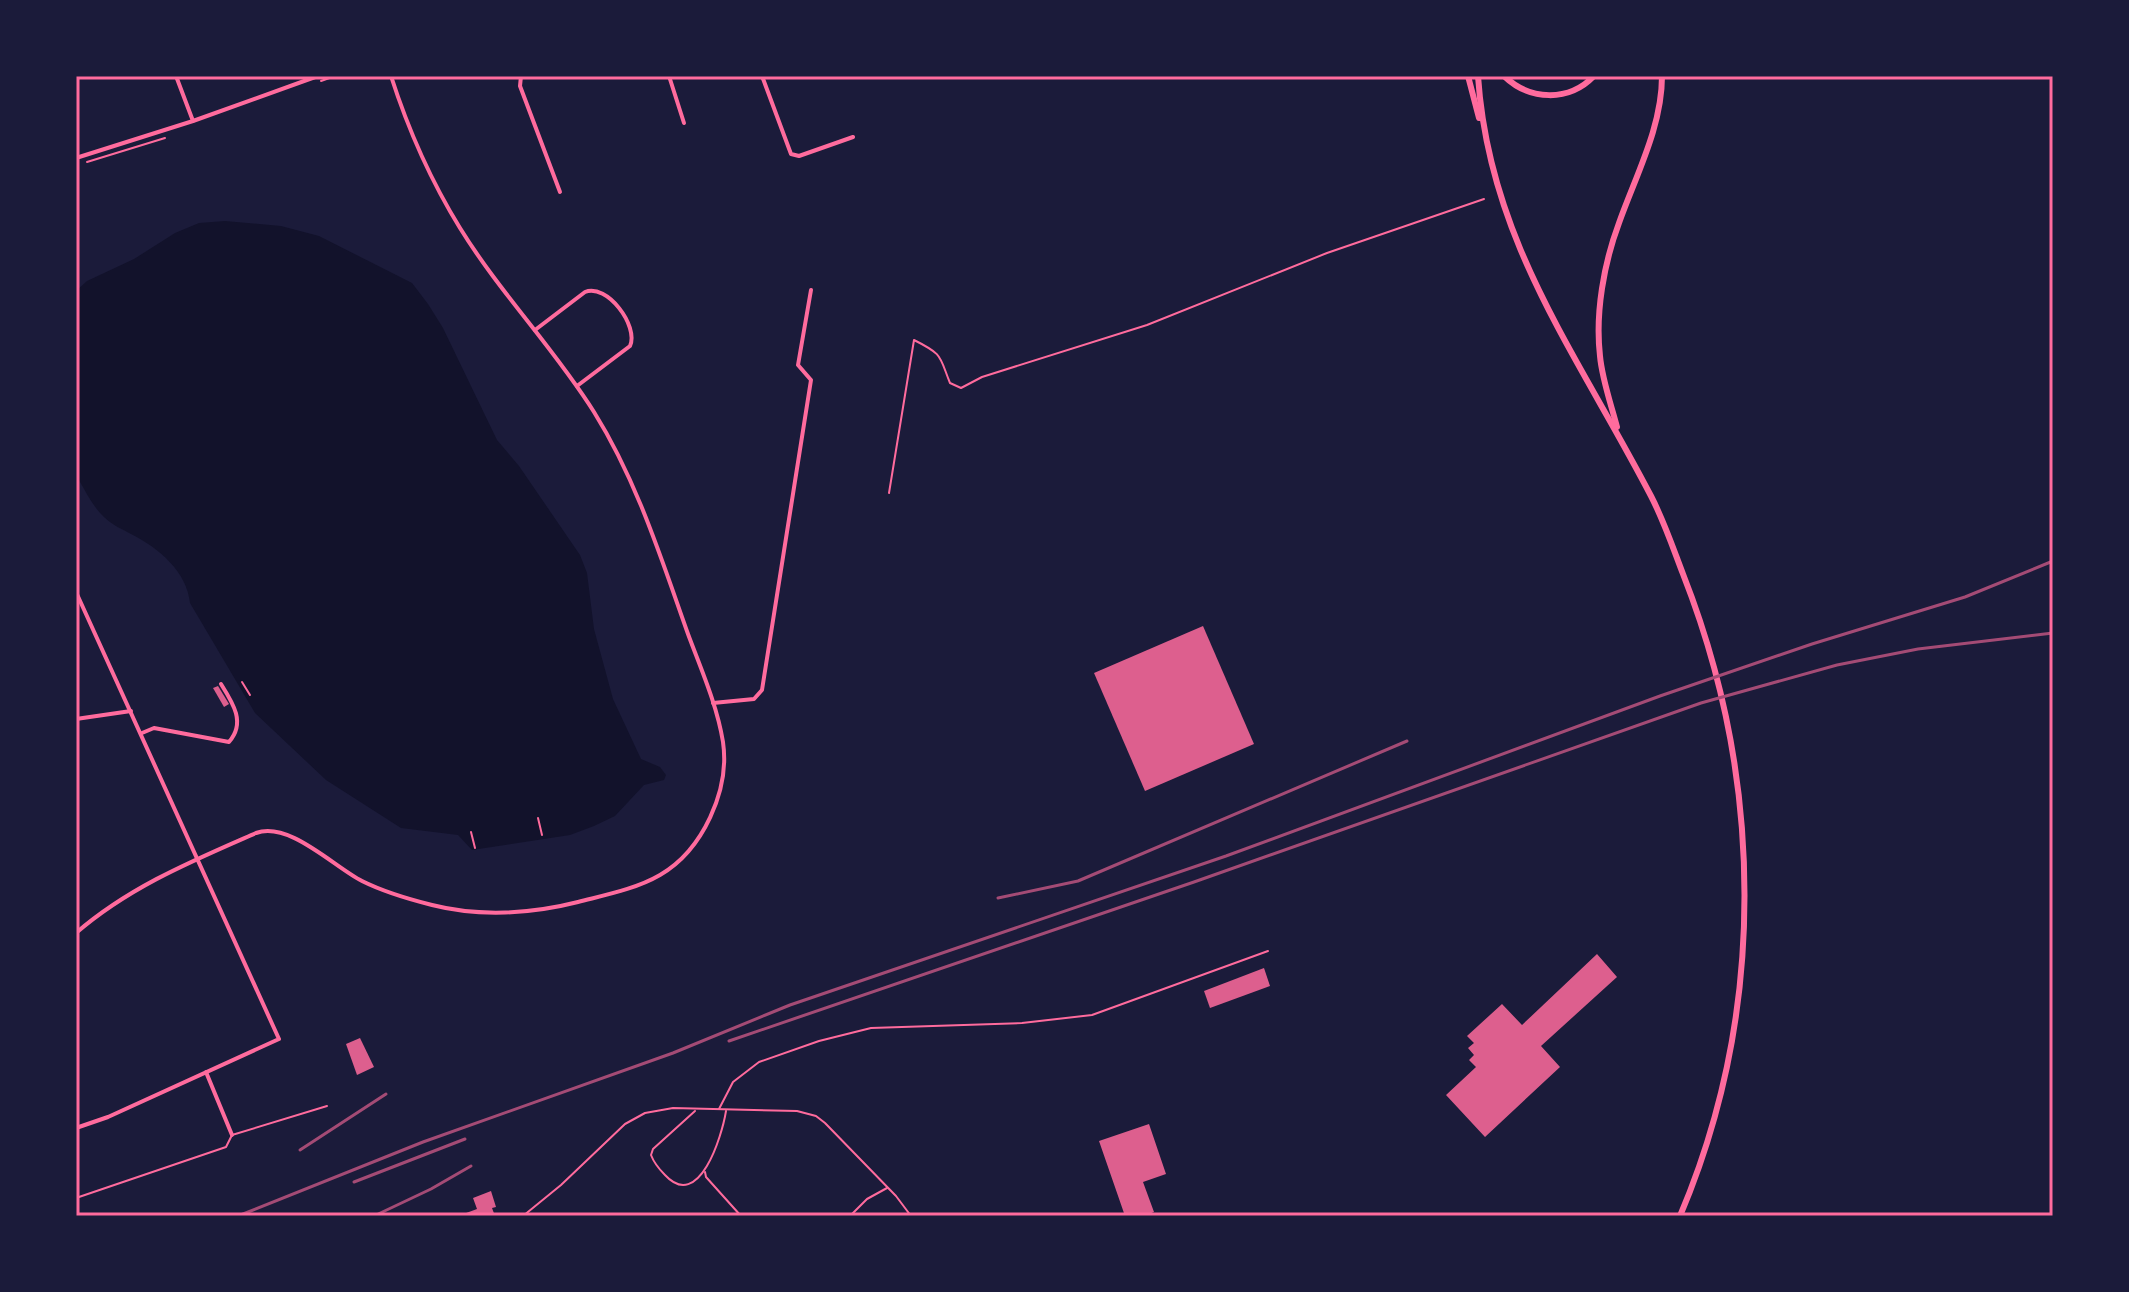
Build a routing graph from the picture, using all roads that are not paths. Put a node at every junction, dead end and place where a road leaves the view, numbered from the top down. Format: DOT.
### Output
graph roads {
  1 [pos="176,76"];
  2 [pos="318,76"];
  3 [pos="391,76"];
  4 [pos="521,76"];
  5 [pos="669,76"];
  6 [pos="762,76"];
  7 [pos="1468,76"];
  8 [pos="1478,76"];
  9 [pos="1504,76"];
  10 [pos="1594,76"];
  11 [pos="1662,76"];
  12 [pos="193,121"];
  13 [pos="684,123"];
  14 [pos="853,137"];
  15 [pos="1485,137"];
  16 [pos="76,158"];
  17 [pos="560,192"];
  18 [pos="811,290"];
  19 [pos="534,330"];
  20 [pos="577,386"];
  21 [pos="1620,439"];
  22 [pos="76,592"];
  23 [pos="221,684"];
  24 [pos="713,703"];
  25 [pos="131,711"];
  26 [pos="76,719"];
  27 [pos="141,733"];
  28 [pos="197,859"];
  29 [pos="76,933"];
  30 [pos="1268,951"];
  31 [pos="206,1072"];
  32 [pos="327,1106"];
  33 [pos="719,1109"];
  34 [pos="726,1109"];
  35 [pos="696,1110"];
  36 [pos="76,1128"];
  37 [pos="232,1135"];
  38 [pos="705,1171"];
  39 [pos="888,1188"];
  40 [pos="76,1198"];
  41 [pos="1680,1214"];
  42 [pos="523,1216"];
  43 [pos="741,1216"];
  44 [pos="850,1216"];
  45 [pos="911,1216"];
  1 -- 12 [label="street"];
  2 -- 12 [label="street"];
  3 -- 19 [label="street"];
  4 -- 17 [label="street"];
  5 -- 13 [label="street"];
  6 -- 14 [label="street"];
  7 -- 15 [label="main road"];
  8 -- 15 [label="main road"];
  9 -- 10 [label="main road"];
  11 -- 21 [label="main road"];
  12 -- 16 [label="street"];
  15 -- 21 [label="main road"];
  18 -- 24 [label="street"];
  19 -- 20 [label="street"];
  19 -- 20 [label="street"];
  20 -- 24 [label="street"];
  21 -- 41 [label="main road"];
  22 -- 25 [label="street"];
  23 -- 27 [label="street"];
  24 -- 28 [label="street"];
  25 -- 26 [label="street"];
  25 -- 27 [label="street"];
  27 -- 28 [label="street"];
  28 -- 29 [label="street"];
  28 -- 31 [label="street"];
  30 -- 33 [label="lane"];
  31 -- 36 [label="street"];
  31 -- 37 [label="street"];
  32 -- 37 [label="lane"];
  33 -- 34 [label="lane"];
  33 -- 35 [label="lane"];
  34 -- 38 [label="lane"];
  34 -- 39 [label="lane"];
  35 -- 38 [label="lane"];
  35 -- 42 [label="lane"];
  37 -- 40 [label="lane"];
  38 -- 43 [label="lane"];
  39 -- 44 [label="lane"];
  39 -- 45 [label="lane"];
}
